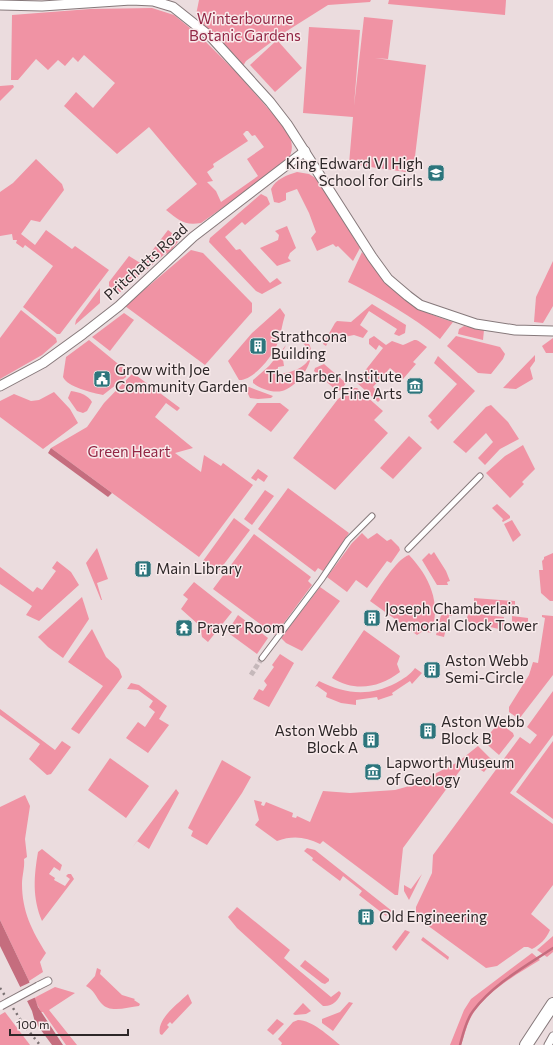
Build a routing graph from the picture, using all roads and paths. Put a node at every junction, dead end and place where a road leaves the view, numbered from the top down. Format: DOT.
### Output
graph roads {
  1 [pos="0,5"];
  2 [pos="305,152"];
  3 [pos="553,331"];
  4 [pos="0,386"];
  5 [pos="480,476"];
  6 [pos="372,516"];
  7 [pos="408,549"];
  8 [pos="262,658"];
  9 [pos="48,981"];
  10 [pos="553,1004"];
  11 [pos="1,1006"];
  12 [pos="553,1036"];
  13 [pos="526,1045"];
  14 [pos="548,1045"];
  1 -- 2 [label="street"];
  2 -- 3 [label="street"];
  2 -- 4 [label="street, Pritchatts Road"];
  5 -- 7 [label="street"];
  6 -- 8 [label="street"];
  9 -- 11 [label="street, bridge"];
  10 -- 13 [label="highway"];
  12 -- 14 [label="street"];
}
